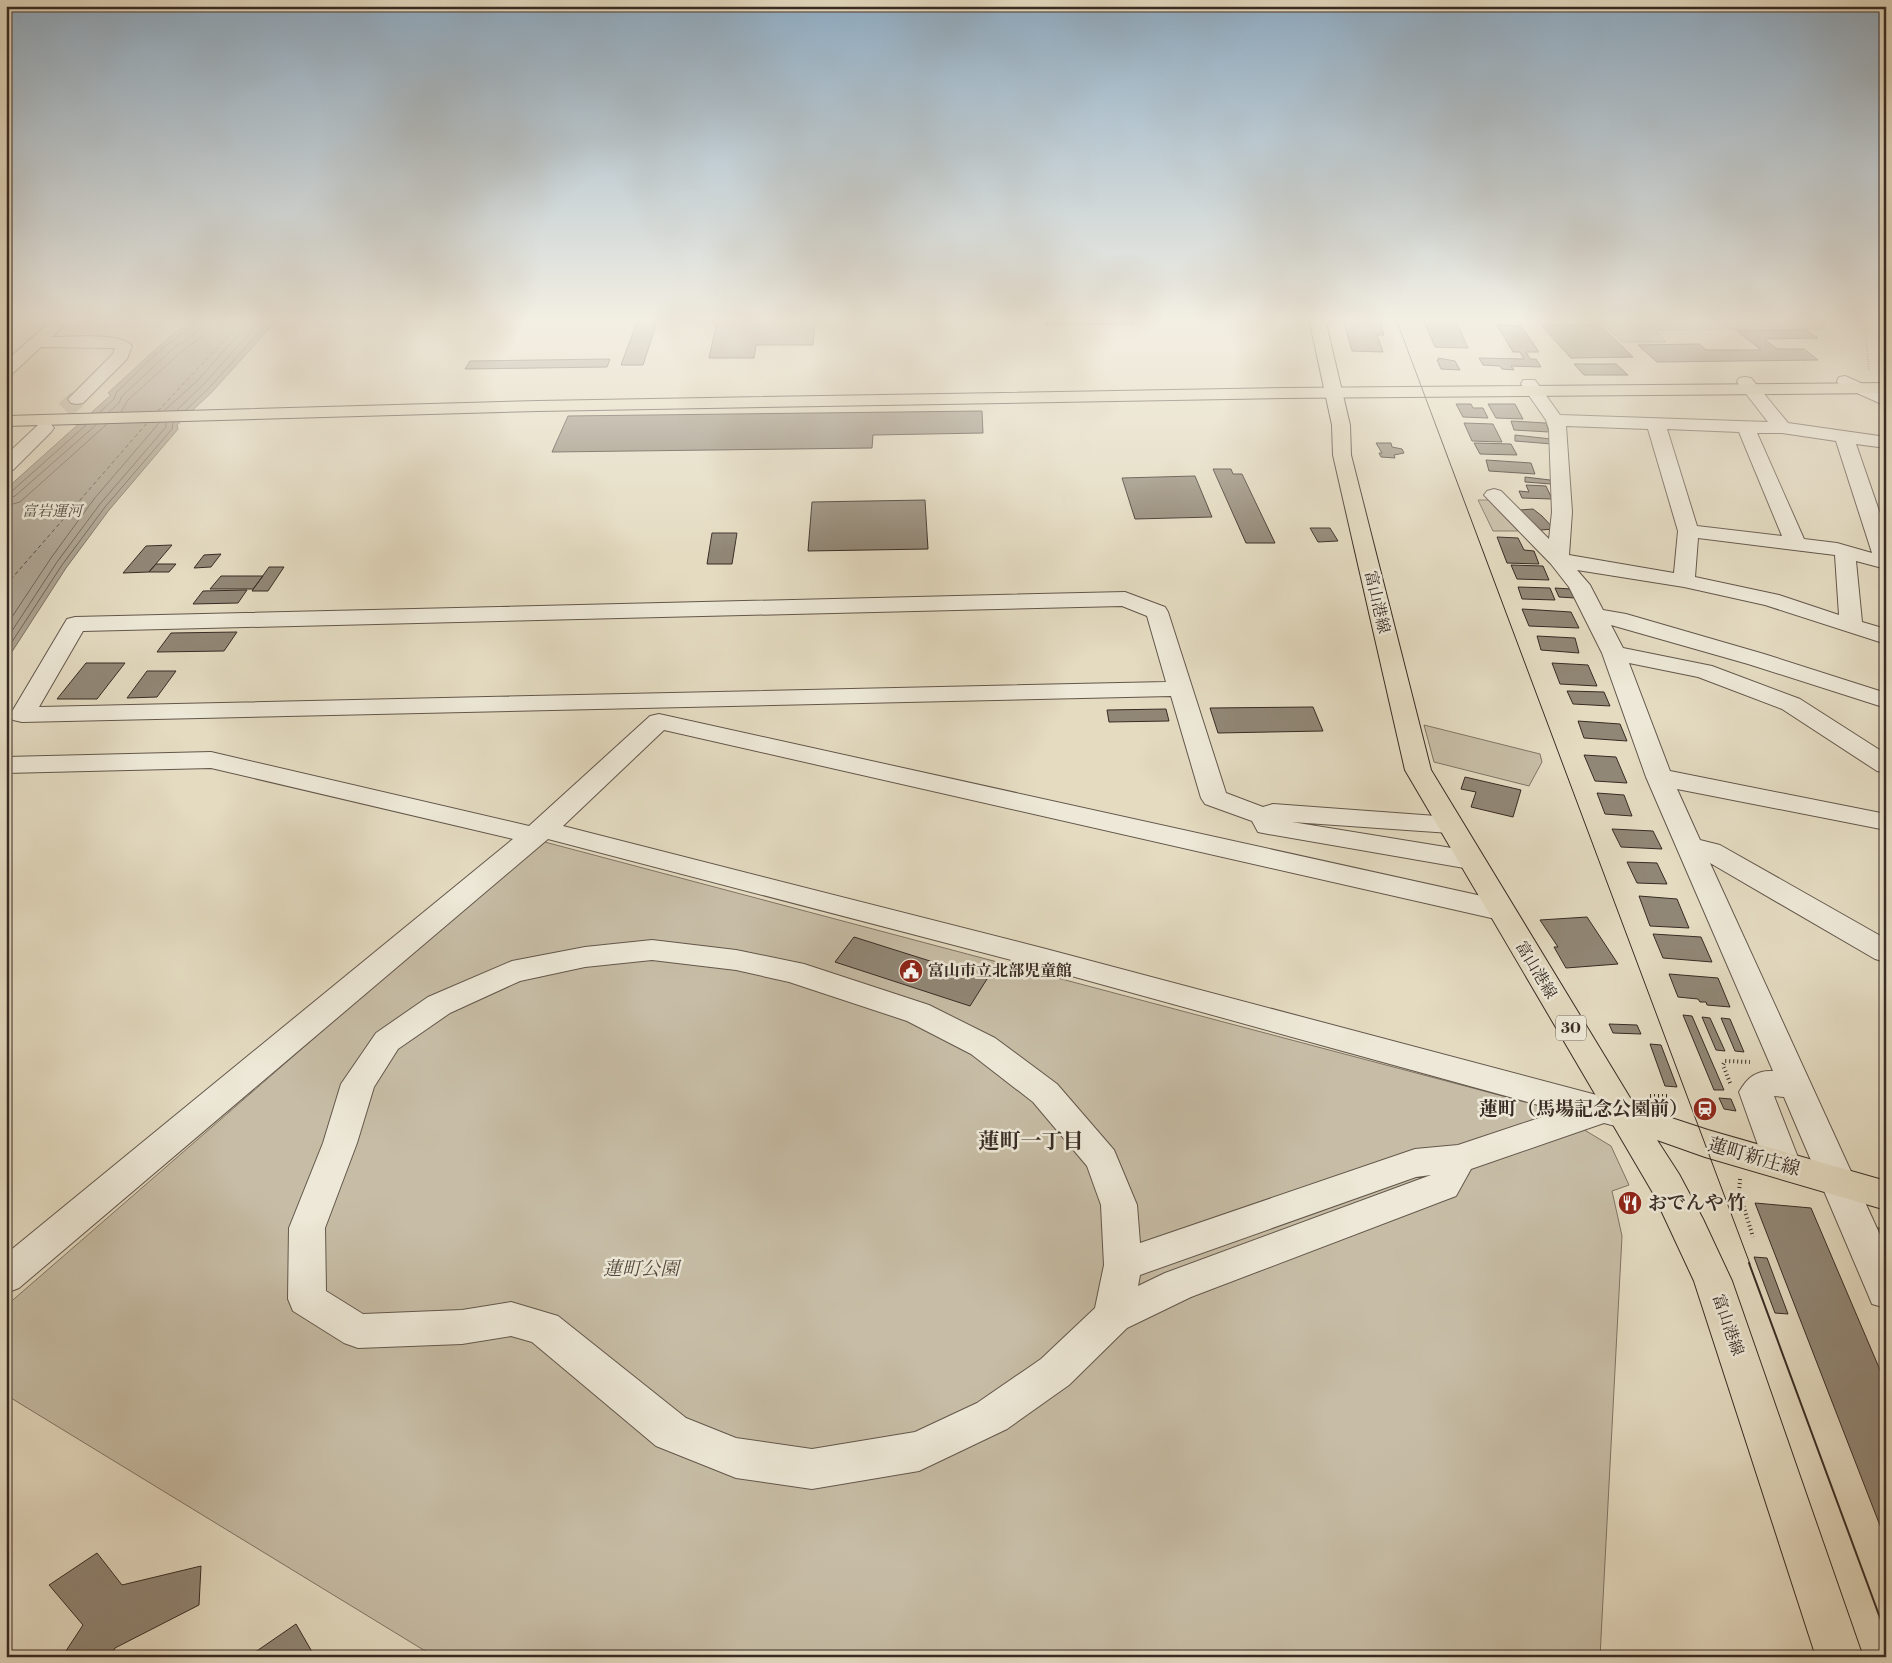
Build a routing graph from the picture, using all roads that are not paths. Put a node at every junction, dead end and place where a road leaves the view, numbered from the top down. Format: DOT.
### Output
graph roads {
  1 [pos="83,397"];
  2 [pos="761,397"];
  3 [pos="956,397"];
  4 [pos="1335,397"];
  5 [pos="1538,397"];
  6 [pos="1757,397"];
  7 [pos="6,406"];
  8 [pos="68,413"];
  9 [pos="1555,420"];
  10 [pos="6,421"];
  11 [pos="1656,424"];
  12 [pos="1746,427"];
  13 [pos="1782,428"];
  14 [pos="1844,437"];
  15 [pos="1886,443"];
  16 [pos="6,466"];
  17 [pos="1494,495"];
  18 [pos="1688,531"];
  19 [pos="1796,544"];
  20 [pos="1845,551"];
  21 [pos="1558,560"];
  22 [pos="1886,562"];
  23 [pos="1684,581"];
  24 [pos="1596,616"];
  25 [pos="1851,626"];
  26 [pos="1886,637"];
  27 [pos="1614,653"];
  28 [pos="1180,689"];
  29 [pos="1886,701"];
  30 [pos="6,765"];
  31 [pos="1886,765"];
  32 [pos="1659,777"];
  33 [pos="1264,816"];
  34 [pos="1886,822"];
  35 [pos="1450,824"];
  36 [pos="539,832"];
  37 [pos="1689,847"];
  38 [pos="1470,860"];
  39 [pos="1500,910"];
  40 [pos="1886,952"];
  41 [pos="1795,1085"];
  42 [pos="1623,1107"];
  43 [pos="1459,1159"];
  44 [pos="1783,1165"];
  45 [pos="1839,1182"];
  46 [pos="1886,1196"];
  47 [pos="1123,1265"];
  48 [pos="6,1277"];
  49 [pos="1886,1292"];
  50 [pos="1113,1316"];
  51 [pos="1840,1657"];
  1 -- 8 [label="street"];
  2 -- 8 [label="main road"];
  3 -- 8 [label="main road"];
  4 -- 35 [label="main road, 富山港線 / 30"];
  5 -- 9 [label="street"];
  6 -- 13 [label="street"];
  7 -- 8 [label="main road"];
  8 -- 10 [label="main road"];
  8 -- 16 [label="street"];
  9 -- 11 [label="street"];
  9 -- 21 [label="street"];
  11 -- 12 [label="street"];
  11 -- 18 [label="street"];
  12 -- 13 [label="street"];
  12 -- 19 [label="street"];
  13 -- 14 [label="street"];
  14 -- 15 [label="street"];
  14 -- 22 [label="street"];
  17 -- 21 [label="street"];
  18 -- 19 [label="street"];
  18 -- 23 [label="street"];
  19 -- 20 [label="street"];
  20 -- 22 [label="street"];
  20 -- 25 [label="street"];
  21 -- 23 [label="street"];
  21 -- 24 [label="street"];
  23 -- 25 [label="street"];
  24 -- 27 [label="street"];
  24 -- 29 [label="street"];
  25 -- 26 [label="street"];
  27 -- 31 [label="street"];
  27 -- 32 [label="street"];
  28 -- 28 [label="street"];
  28 -- 33 [label="street"];
  30 -- 36 [label="street"];
  32 -- 34 [label="street"];
  32 -- 37 [label="street"];
  33 -- 35 [label="street"];
  33 -- 38 [label="street"];
  35 -- 38 [label="main road, 富山港線 / 30"];
  36 -- 39 [label="street"];
  36 -- 42 [label="street"];
  36 -- 48 [label="street"];
  37 -- 40 [label="street"];
  37 -- 41 [label="street"];
  38 -- 39 [label="main road, 富山港線 / 30"];
  39 -- 42 [label="main road, 富山港線 / 30"];
  41 -- 44 [label="street"];
  41 -- 45 [label="street"];
  42 -- 43 [label="street"];
  42 -- 44 [label="main road, 蓮町新庄線"];
  42 -- 51 [label="main road, 富山港線 / 30"];
  43 -- 47 [label="street"];
  43 -- 50 [label="street"];
  44 -- 45 [label="main road, 蓮町新庄線"];
  45 -- 46 [label="main road, 蓮町新庄線"];
  45 -- 49 [label="street"];
  47 -- 50 [label="street"];
  47 -- 50 [label="street"];
}
